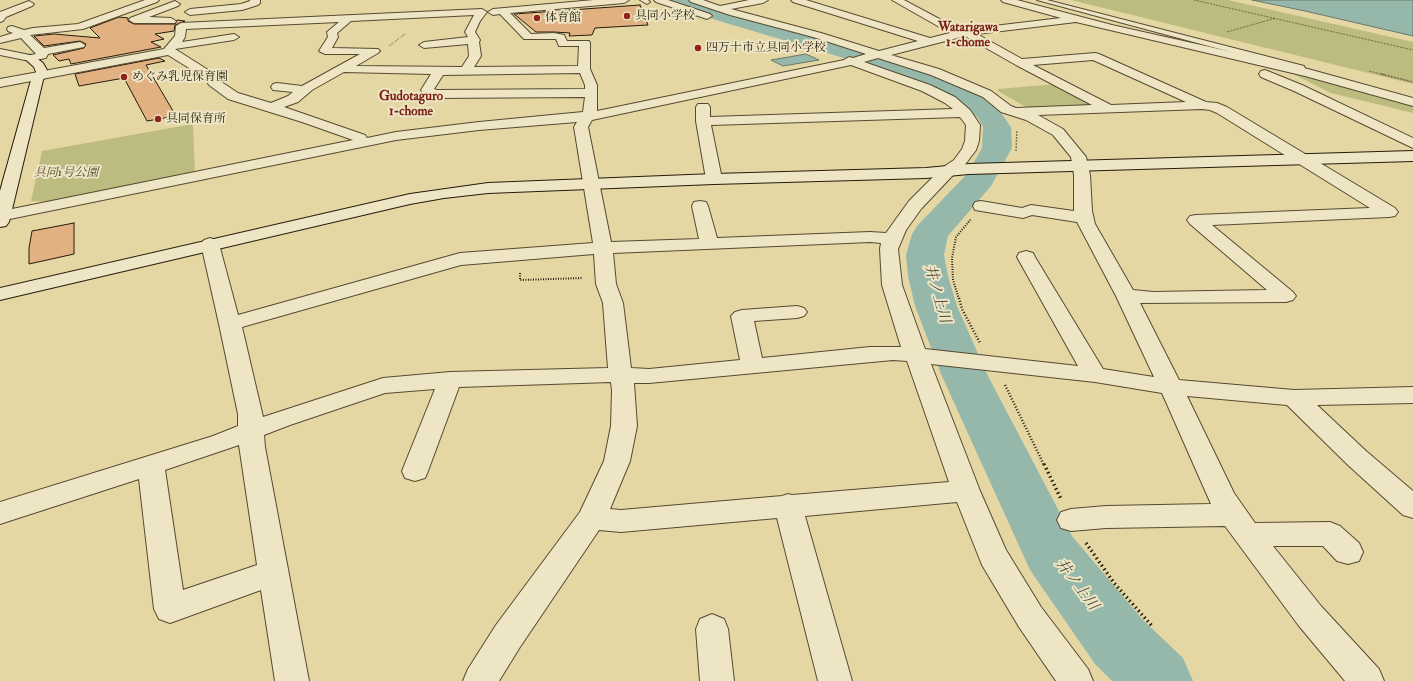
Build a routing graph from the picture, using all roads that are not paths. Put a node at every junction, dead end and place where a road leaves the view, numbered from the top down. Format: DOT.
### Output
graph roads {
  1 [pos="152,0"];
  2 [pos="204,0"];
  3 [pos="255,0"];
  4 [pos="624,0"];
  5 [pos="659,0"];
  6 [pos="694,0"];
  7 [pos="763,0"];
  8 [pos="796,0"];
  9 [pos="897,0"];
  10 [pos="1006,0"];
  11 [pos="1040,0"];
  12 [pos="220,3"];
  13 [pos="29,4"];
  14 [pos="175,4"];
  15 [pos="331,7"];
  16 [pos="190,12"];
  17 [pos="504,12"];
  18 [pos="476,13"];
  19 [pos="717,14"];
  20 [pos="349,17"];
  21 [pos="46,18"];
  22 [pos="322,18"];
  23 [pos="0,19"];
  24 [pos="1075,19"];
  25 [pos="171,21"];
  26 [pos="414,25"];
  27 [pos="0,26"];
  28 [pos="181,26"];
  29 [pos="1111,28"];
  30 [pos="45,30"];
  31 [pos="962,33"];
  32 [pos="68,35"];
  33 [pos="26,37"];
  34 [pos="236,37"];
  35 [pos="366,39"];
  36 [pos="0,40"];
  37 [pos="474,40"];
  38 [pos="929,41"];
  39 [pos="80,45"];
  40 [pos="424,45"];
  41 [pos="172,49"];
  42 [pos="359,50"];
  43 [pos="0,52"];
  44 [pos="833,54"];
  45 [pos="876,54"];
  46 [pos="36,55"];
  47 [pos="854,61"];
  48 [pos="1020,63"];
  49 [pos="345,69"];
  50 [pos="584,69"];
  51 [pos="439,71"];
  52 [pos="466,71"];
  53 [pos="39,76"];
  54 [pos="0,83"];
  55 [pos="1344,83"];
  56 [pos="277,87"];
  57 [pos="306,90"];
  58 [pos="590,93"];
  59 [pos="700,94"];
  60 [pos="1413,102"];
  61 [pos="1204,106"];
  62 [pos="271,108"];
  63 [pos="1110,109"];
  64 [pos="1015,112"];
  65 [pos="965,113"];
  66 [pos="586,118"];
  67 [pos="703,121"];
  68 [pos="363,143"];
  69 [pos="1413,144"];
  70 [pos="1413,156"];
  71 [pos="1305,160"];
  72 [pos="1081,167"];
  73 [pos="948,171"];
  74 [pos="714,179"];
  75 [pos="591,184"];
  76 [pos="700,206"];
  77 [pos="981,206"];
  78 [pos="1085,218"];
  79 [pos="1,219"];
  80 [pos="892,239"];
  81 [pos="210,244"];
  82 [pos="710,244"];
  83 [pos="603,248"];
  84 [pos="1026,257"];
  85 [pos="0,294"];
  86 [pos="1126,296"];
  87 [pos="797,312"];
  88 [pos="230,324"];
  89 [pos="915,355"];
  90 [pos="753,366"];
  91 [pos="622,375"];
  92 [pos="1095,375"];
  93 [pos="450,380"];
  94 [pos="1171,386"];
  95 [pos="1413,395"];
  96 [pos="1294,398"];
  97 [pos="251,431"];
  98 [pos="152,464"];
  99 [pos="415,471"];
  100 [pos="966,491"];
  101 [pos="788,505"];
  102 [pos="1413,507"];
  103 [pos="0,513"];
  104 [pos="592,518"];
  105 [pos="1072,520"];
  106 [pos="1241,525"];
  107 [pos="1348,552"];
  108 [pos="273,572"];
  109 [pos="712,629"];
  110 [pos="292,681"];
  111 [pos="480,681"];
  112 [pos="717,681"];
  113 [pos="835,681"];
  114 [pos="1076,681"];
  115 [pos="1367,681"];
  1 -- 30 [label="street"];
  2 -- 16 [label="street"];
  3 -- 16 [label="street"];
  4 -- 17 [label="street"];
  5 -- 19 [label="street"];
  6 -- 19 [label="street"];
  7 -- 19 [label="street"];
  8 -- 38 [label="street"];
  9 -- 31 [label="street"];
  10 -- 24 [label="street"];
  11 -- 55 [label="lane"];
  12 -- 16 [label="street"];
  13 -- 23 [label="street"];
  14 -- 25 [label="street"];
  15 -- 22 [label="street"];
  16 -- 25 [label="street"];
  17 -- 18 [label="street"];
  17 -- 50 [label="street"];
  18 -- 20 [label="street"];
  18 -- 26 [label="street"];
  18 -- 37 [label="street"];
  19 -- 45 [label="street"];
  20 -- 22 [label="street"];
  20 -- 42 [label="street"];
  21 -- 30 [label="street"];
  22 -- 28 [label="street"];
  24 -- 29 [label="street"];
  24 -- 31 [label="street"];
  25 -- 28 [label="street"];
  27 -- 33 [label="street"];
  28 -- 41 [label="street"];
  29 -- 55 [label="street"];
  29 -- 69 [label="street"];
  30 -- 33 [label="street"];
  31 -- 38 [label="street"];
  31 -- 48 [label="street"];
  32 -- 33 [label="street"];
  33 -- 36 [label="street"];
  33 -- 46 [label="street"];
  34 -- 41 [label="street"];
  35 -- 42 [label="street"];
  37 -- 40 [label="street"];
  37 -- 52 [label="street"];
  38 -- 45 [label="street"];
  39 -- 46 [label="street"];
  41 -- 53 [label="street"];
  41 -- 62 [label="street"];
  42 -- 49 [label="street"];
  43 -- 46 [label="street"];
  44 -- 47 [label="street"];
  45 -- 47 [label="street"];
  45 -- 64 [label="street"];
  46 -- 53 [label="street"];
  47 -- 59 [label="street"];
  47 -- 65 [label="street"];
  48 -- 61 [label="street"];
  48 -- 63 [label="street"];
  49 -- 51 [label="street"];
  49 -- 57 [label="street"];
  50 -- 52 [label="street"];
  50 -- 58 [label="street"];
  51 -- 52 [label="street"];
  51 -- 58 [label="street"];
  53 -- 54 [label="street"];
  53 -- 79 [label="street"];
  55 -- 60 [label="street"];
  56 -- 57 [label="street"];
  57 -- 62 [label="street"];
  58 -- 66 [label="street"];
  59 -- 66 [label="street"];
  59 -- 67 [label="street"];
  61 -- 63 [label="street"];
  61 -- 71 [label="street"];
  62 -- 68 [label="street"];
  63 -- 64 [label="street"];
  64 -- 72 [label="street"];
  65 -- 67 [label="street"];
  65 -- 73 [label="street"];
  66 -- 68 [label="street"];
  66 -- 75 [label="street"];
  67 -- 74 [label="street"];
  68 -- 79 [label="street"];
  70 -- 71 [label="street"];
  71 -- 72 [label="street"];
  71 -- 86 [label="street"];
  72 -- 73 [label="street"];
  72 -- 78 [label="street"];
  73 -- 74 [label="street"];
  73 -- 80 [label="street"];
  74 -- 75 [label="street"];
  75 -- 81 [label="street"];
  75 -- 83 [label="street"];
  76 -- 82 [label="street"];
  77 -- 78 [label="street"];
  78 -- 86 [label="street"];
  80 -- 82 [label="street"];
  80 -- 89 [label="street"];
  81 -- 85 [label="street"];
  81 -- 88 [label="street"];
  82 -- 83 [label="street"];
  83 -- 88 [label="street"];
  83 -- 91 [label="street"];
  84 -- 92 [label="street"];
  86 -- 94 [label="street"];
  87 -- 90 [label="street"];
  88 -- 97 [label="street"];
  89 -- 90 [label="street"];
  89 -- 92 [label="street"];
  89 -- 100 [label="street"];
  90 -- 91 [label="street"];
  91 -- 93 [label="street"];
  91 -- 104 [label="street"];
  92 -- 94 [label="street"];
  93 -- 97 [label="street"];
  93 -- 99 [label="street"];
  94 -- 96 [label="street"];
  94 -- 106 [label="street"];
  95 -- 96 [label="street"];
  96 -- 102 [label="street"];
  97 -- 98 [label="street"];
  97 -- 108 [label="street"];
  98 -- 103 [label="street"];
  98 -- 108 [label="street"];
  100 -- 101 [label="street"];
  100 -- 114 [label="street"];
  101 -- 104 [label="street"];
  101 -- 113 [label="street"];
  104 -- 111 [label="street"];
  105 -- 106 [label="street"];
  106 -- 107 [label="street"];
  106 -- 115 [label="street"];
  108 -- 110 [label="street"];
  109 -- 112 [label="street"];
}
